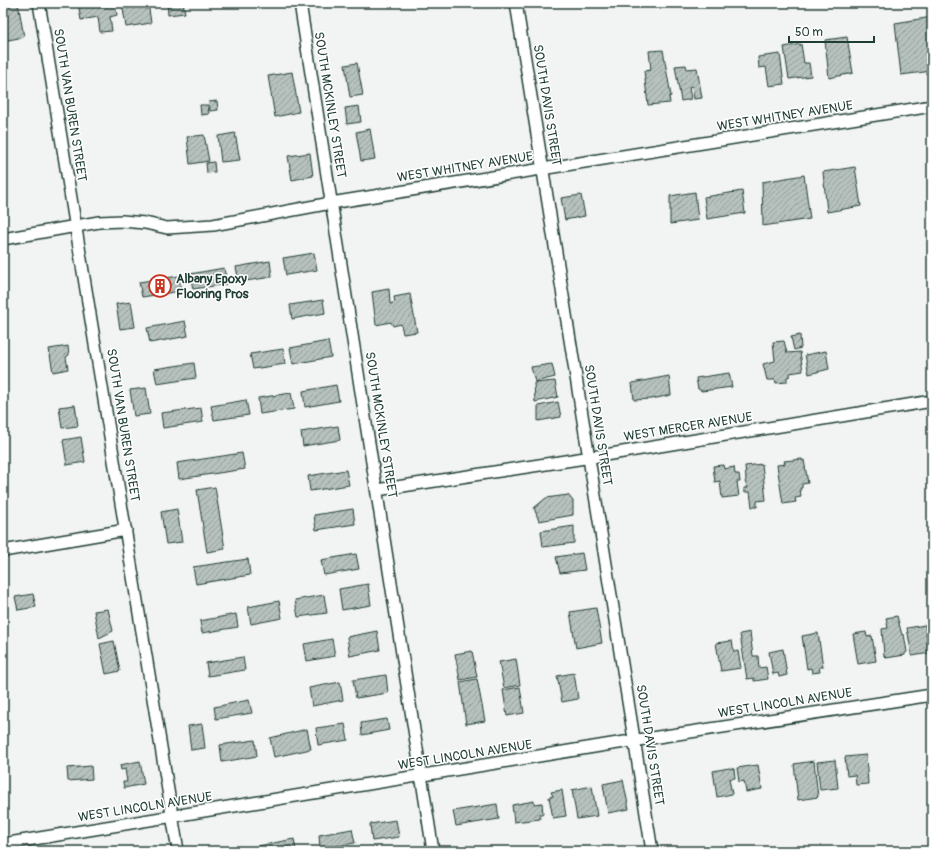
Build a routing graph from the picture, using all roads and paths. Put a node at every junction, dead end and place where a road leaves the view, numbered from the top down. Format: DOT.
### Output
graph roads {
  1 [pos="39,3"];
  2 [pos="300,3"];
  3 [pos="516,3"];
  4 [pos="932,106"];
  5 [pos="542,169"];
  6 [pos="331,203"];
  7 [pos="77,226"];
  8 [pos="3,238"];
  9 [pos="932,401"];
  10 [pos="589,457"];
  11 [pos="377,490"];
  12 [pos="126,530"];
  13 [pos="3,551"];
  14 [pos="932,694"];
  15 [pos="636,741"];
  16 [pos="421,777"];
  17 [pos="172,816"];
  18 [pos="3,844"];
  19 [pos="178,851"];
  20 [pos="433,851"];
  21 [pos="652,851"];
  1 -- 7 [label="street, SOUTH VAN BUREN STREET"];
  2 -- 6 [label="street, SOUTH MCKINLEY STREET"];
  3 -- 5 [label="street, SOUTH DAVIS STREET"];
  4 -- 5 [label="street, WEST WHITNEY AVENUE"];
  5 -- 6 [label="street, WEST WHITNEY AVENUE"];
  5 -- 10 [label="street, SOUTH DAVIS STREET"];
  6 -- 7 [label="street, WEST WHITNEY AVENUE"];
  6 -- 11 [label="street, SOUTH MCKINLEY STREET"];
  7 -- 8 [label="street, WEST WHITNEY AVENUE"];
  7 -- 12 [label="street, SOUTH VAN BUREN STREET"];
  9 -- 10 [label="street, WEST MERCER AVENUE"];
  10 -- 11 [label="street, WEST MERCER AVENUE"];
  10 -- 15 [label="street, SOUTH DAVIS STREET"];
  11 -- 16 [label="street, SOUTH MCKINLEY STREET"];
  12 -- 13 [label="street"];
  12 -- 17 [label="street, SOUTH VAN BUREN STREET"];
  14 -- 15 [label="street, WEST LINCOLN AVENUE"];
  15 -- 16 [label="street, WEST LINCOLN AVENUE"];
  15 -- 21 [label="street, SOUTH DAVIS STREET"];
  16 -- 17 [label="street, WEST LINCOLN AVENUE"];
  16 -- 20 [label="street, SOUTH MCKINLEY STREET"];
  17 -- 18 [label="street, WEST LINCOLN AVENUE"];
  17 -- 19 [label="street, SOUTH VAN BUREN STREET"];
}
